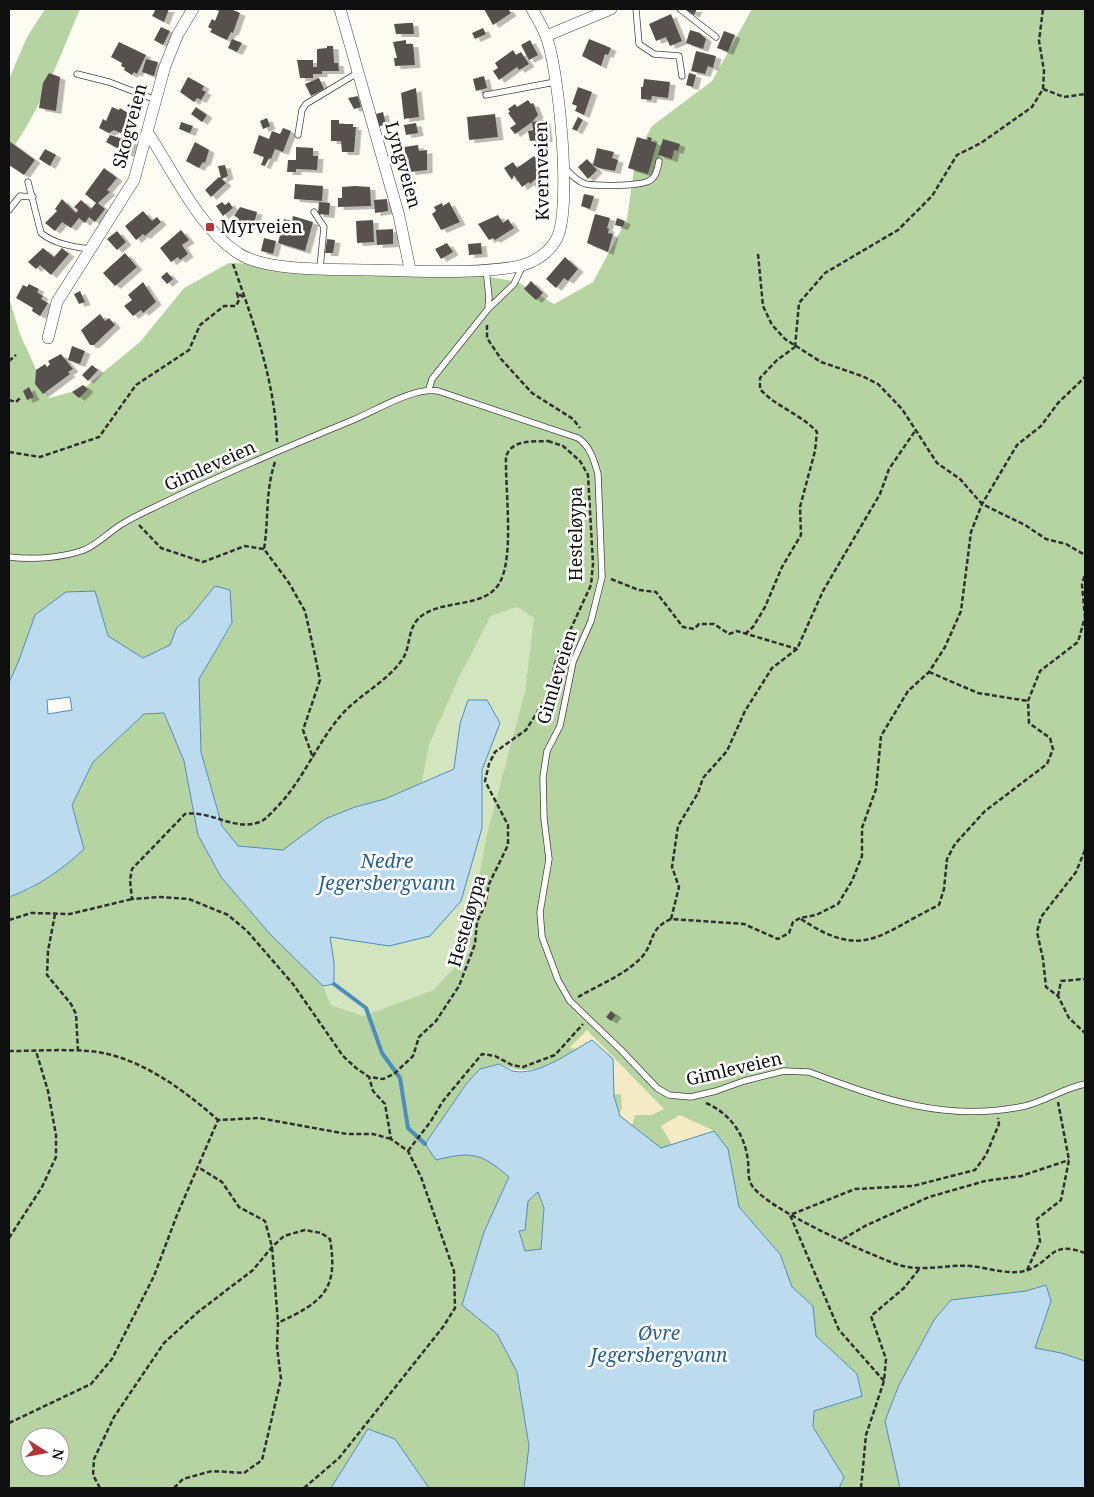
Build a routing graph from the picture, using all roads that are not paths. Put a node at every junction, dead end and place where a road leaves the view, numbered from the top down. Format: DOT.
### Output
graph roads {
  1 [pos="193,9"];
  2 [pos="340,9"];
  3 [pos="532,9"];
  4 [pos="611,9"];
  5 [pos="636,9"];
  6 [pos="680,9"];
  7 [pos="590,13"];
  8 [pos="546,36"];
  9 [pos="716,37"];
  10 [pos="359,72"];
  11 [pos="76,74"];
  12 [pos="682,76"];
  13 [pos="555,82"];
  14 [pos="486,95"];
  15 [pos="156,100"];
  16 [pos="148,132"];
  17 [pos="298,135"];
  18 [pos="659,161"];
  19 [pos="562,166"];
  20 [pos="28,182"];
  21 [pos="33,198"];
  22 [pos="9,210"];
  23 [pos="314,212"];
  24 [pos="92,249"];
  25 [pos="523,264"];
  26 [pos="320,268"];
  27 [pos="486,268"];
  28 [pos="410,269"];
  29 [pos="488,309"];
  30 [pos="48,338"];
  31 [pos="428,389"];
  32 [pos="9,557"];
  33 [pos="1085,1084"];
  1 -- 15 [label="street, Skogveien"];
  2 -- 10 [label="street, Lyngveien"];
  3 -- 8 [label="street, Kvernveien"];
  4 -- 7 [label="street"];
  5 -- 12 [label="lane"];
  6 -- 9 [label="lane"];
  7 -- 8 [label="street"];
  8 -- 13 [label="street, Kvernveien"];
  10 -- 17 [label="lane"];
  10 -- 28 [label="street, Lyngveien"];
  11 -- 15 [label="lane"];
  13 -- 14 [label="lane"];
  13 -- 19 [label="street, Kvernveien"];
  15 -- 16 [label="street, Skogveien"];
  16 -- 24 [label="street, Skogveien"];
  16 -- 26 [label="street"];
  18 -- 19 [label="lane"];
  19 -- 25 [label="street, Kvernveien"];
  20 -- 21 [label="lane"];
  21 -- 22 [label="lane"];
  21 -- 24 [label="lane"];
  23 -- 26 [label="lane"];
  24 -- 30 [label="street, Skogveien"];
  25 -- 27 [label="street, Kvernveien"];
  25 -- 29 [label="lane"];
  26 -- 28 [label="street"];
  27 -- 28 [label="street, Kvernveien"];
  27 -- 29 [label="lane"];
  29 -- 31 [label="lane"];
  31 -- 32 [label="lane, Gimleveien"];
  31 -- 33 [label="lane, Gimleveien"];
}
